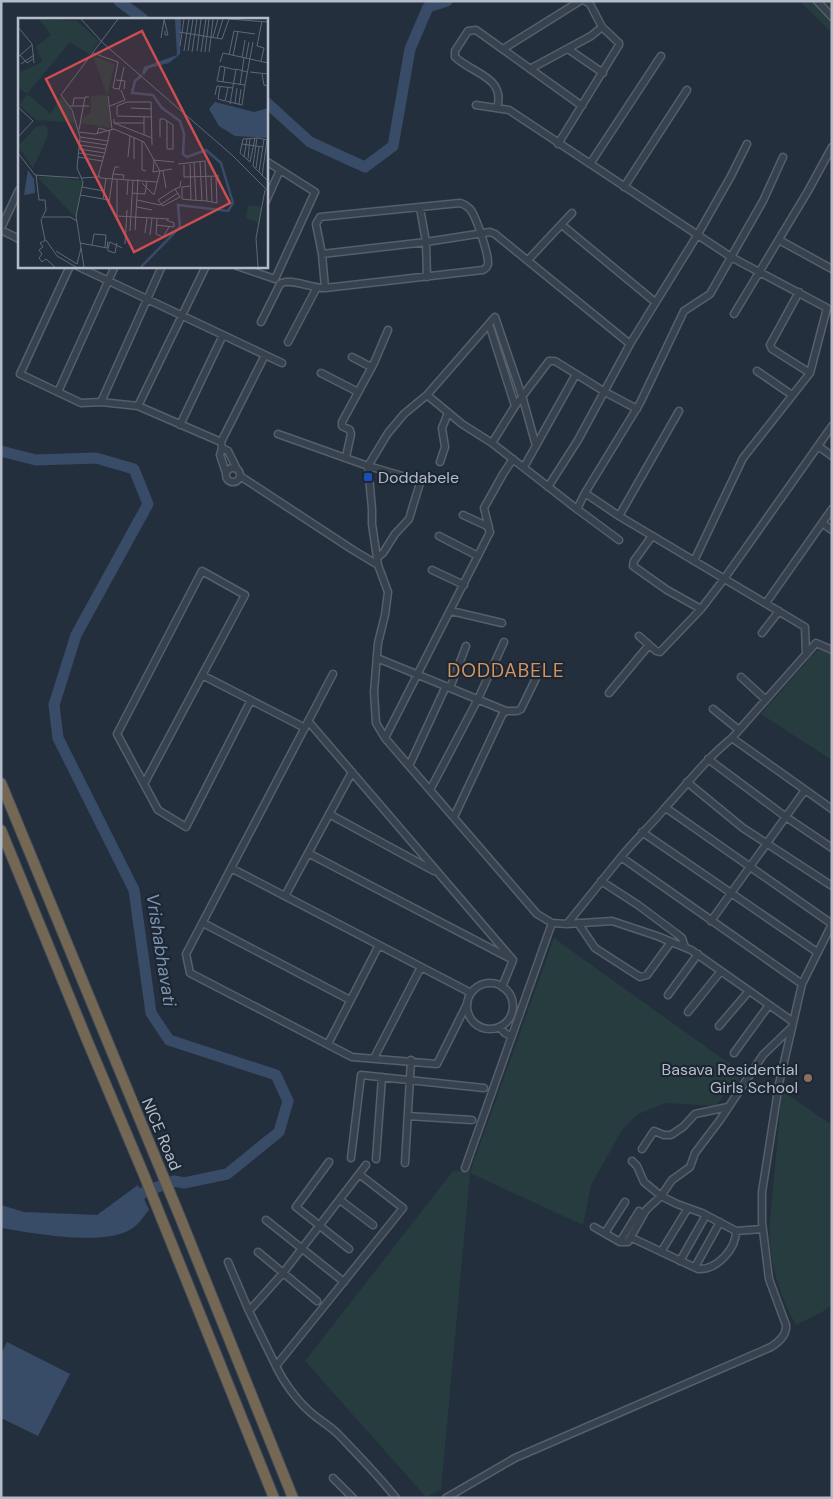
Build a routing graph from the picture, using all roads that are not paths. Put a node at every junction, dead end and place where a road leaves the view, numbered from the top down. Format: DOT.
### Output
graph roads {
  1 [pos="580,1"];
  2 [pos="585,1"];
  3 [pos="817,1"];
  4 [pos="832,16"];
  5 [pos="602,27"];
  6 [pos="503,49"];
  7 [pos="568,49"];
  8 [pos="661,56"];
  9 [pos="530,69"];
  10 [pos="603,73"];
  11 [pos="687,90"];
  12 [pos="476,105"];
  13 [pos="582,106"];
  14 [pos="498,108"];
  15 [pos="558,144"];
  16 [pos="747,144"];
  17 [pos="832,147"];
  18 [pos="783,157"];
  19 [pos="268,162"];
  20 [pos="590,164"];
  21 [pos="280,170"];
  22 [pos="624,187"];
  23 [pos="18,192"];
  24 [pos="268,197"];
  25 [pos="420,208"];
  26 [pos="572,212"];
  27 [pos="562,225"];
  28 [pos="1,229"];
  29 [pos="481,234"];
  30 [pos="698,234"];
  31 [pos="18,238"];
  32 [pos="779,240"];
  33 [pos="426,242"];
  34 [pos="322,254"];
  35 [pos="731,257"];
  36 [pos="528,260"];
  37 [pos="69,268"];
  38 [pos="81,268"];
  39 [pos="114,268"];
  40 [pos="161,268"];
  41 [pos="205,268"];
  42 [pos="243,268"];
  43 [pos="832,269"];
  44 [pos="760,272"];
  45 [pos="427,277"];
  46 [pos="108,282"];
  47 [pos="326,288"];
  48 [pos="316,289"];
  49 [pos="799,292"];
  50 [pos="148,299"];
  51 [pos="655,302"];
  52 [pos="734,314"];
  53 [pos="182,316"];
  54 [pos="261,322"];
  55 [pos="488,324"];
  56 [pos="388,330"];
  57 [pos="223,335"];
  58 [pos="288,342"];
  59 [pos="630,344"];
  60 [pos="265,355"];
  61 [pos="352,358"];
  62 [pos="282,362"];
  63 [pos="371,367"];
  64 [pos="757,371"];
  65 [pos="321,373"];
  66 [pos="810,373"];
  67 [pos="576,374"];
  68 [pos="58,392"];
  69 [pos="358,392"];
  70 [pos="605,392"];
  71 [pos="427,395"];
  72 [pos="792,395"];
  73 [pos="522,397"];
  74 [pos="102,402"];
  75 [pos="138,406"];
  76 [pos="515,406"];
  77 [pos="637,408"];
  78 [pos="679,411"];
  79 [pos="448,412"];
  80 [pos="180,425"];
  81 [pos="832,426"];
  82 [pos="278,434"];
  83 [pos="492,444"];
  84 [pos="222,445"];
  85 [pos="536,446"];
  86 [pos="818,446"];
  87 [pos="832,456"];
  88 [pos="346,457"];
  89 [pos="513,460"];
  90 [pos="440,462"];
  91 [pos="368,466"];
  92 [pos="524,467"];
  93 [pos="226,473"];
  94 [pos="238,473"];
  95 [pos="548,487"];
  96 [pos="585,493"];
  97 [pos="577,509"];
  98 [pos="832,509"];
  99 [pos="463,515"];
  100 [pos="619,516"];
  101 [pos="822,523"];
  102 [pos="490,529"];
  103 [pos="832,530"];
  104 [pos="438,536"];
  105 [pos="652,536"];
  106 [pos="619,540"];
  107 [pos="478,556"];
  108 [pos="378,557"];
  109 [pos="694,561"];
  110 [pos="378,564"];
  111 [pos="432,570"];
  112 [pos="724,579"];
  113 [pos="464,585"];
  114 [pos="766,603"];
  115 [pos="701,609"];
  116 [pos="451,611"];
  117 [pos="779,611"];
  118 [pos="502,623"];
  119 [pos="762,633"];
  120 [pos="639,636"];
  121 [pos="504,642"];
  122 [pos="649,645"];
  123 [pos="466,646"];
  124 [pos="832,650"];
  125 [pos="806,654"];
  126 [pos="377,658"];
  127 [pos="540,670"];
  128 [pos="333,674"];
  129 [pos="419,674"];
  130 [pos="202,675"];
  131 [pos="741,677"];
  132 [pos="448,687"];
  133 [pos="609,693"];
  134 [pos="478,699"];
  135 [pos="251,700"];
  136 [pos="766,700"];
  137 [pos="714,709"];
  138 [pos="506,711"];
  139 [pos="308,721"];
  140 [pos="305,728"];
  141 [pos="739,730"];
  142 [pos="385,738"];
  143 [pos="732,738"];
  144 [pos="708,760"];
  145 [pos="409,766"];
  146 [pos="352,772"];
  147 [pos="687,782"];
  148 [pos="1,783"];
  149 [pos="144,784"];
  150 [pos="430,790"];
  151 [pos="805,790"];
  152 [pos="666,808"];
  153 [pos="832,809"];
  154 [pos="329,814"];
  155 [pos="454,817"];
  156 [pos="786,817"];
  157 [pos="1,830"];
  158 [pos="642,832"];
  159 [pos="767,843"];
  160 [pos="832,848"];
  161 [pos="308,853"];
  162 [pos="621,857"];
  163 [pos="750,867"];
  164 [pos="231,868"];
  165 [pos="438,872"];
  166 [pos="601,881"];
  167 [pos="832,886"];
  168 [pos="731,893"];
  169 [pos="285,896"];
  170 [pos="711,921"];
  171 [pos="202,923"];
  172 [pos="552,923"];
  173 [pos="578,923"];
  174 [pos="567,924"];
  175 [pos="832,924"];
  176 [pos="671,942"];
  177 [pos="379,945"];
  178 [pos="684,947"];
  179 [pos="816,952"];
  180 [pos="698,954"];
  181 [pos="513,960"];
  182 [pos="421,967"];
  183 [pos="722,971"];
  184 [pos="802,984"];
  185 [pos="502,987"];
  186 [pos="749,991"];
  187 [pos="471,993"];
  188 [pos="668,995"];
  189 [pos="512,998"];
  190 [pos="350,1000"];
  191 [pos="524,1001"];
  192 [pos="467,1004"];
  193 [pos="769,1005"];
  194 [pos="688,1012"];
  195 [pos="792,1024"];
  196 [pos="719,1026"];
  197 [pos="499,1027"];
  198 [pos="511,1036"];
  199 [pos="328,1044"];
  200 [pos="734,1053"];
  201 [pos="374,1058"];
  202 [pos="410,1060"];
  203 [pos="382,1077"];
  204 [pos="410,1080"];
  205 [pos="484,1088"];
  206 [pos="728,1107"];
  207 [pos="408,1116"];
  208 [pos="472,1120"];
  209 [pos="642,1149"];
  210 [pos="351,1158"];
  211 [pos="376,1159"];
  212 [pos="632,1161"];
  213 [pos="329,1162"];
  214 [pos="406,1163"];
  215 [pos="366,1165"];
  216 [pos="465,1168"];
  217 [pos="359,1174"];
  218 [pos="660,1196"];
  219 [pos="340,1200"];
  220 [pos="625,1202"];
  221 [pos="688,1208"];
  222 [pos="638,1210"];
  223 [pos="706,1215"];
  224 [pos="266,1220"];
  225 [pos="720,1222"];
  226 [pos="373,1225"];
  227 [pos="320,1226"];
  228 [pos="594,1227"];
  229 [pos="762,1229"];
  230 [pos="736,1230"];
  231 [pos="605,1233"];
  232 [pos="632,1238"];
  233 [pos="620,1242"];
  234 [pos="302,1249"];
  235 [pos="349,1249"];
  236 [pos="258,1252"];
  237 [pos="661,1252"];
  238 [pos="680,1261"];
  239 [pos="228,1262"];
  240 [pos="695,1267"];
  241 [pos="283,1273"];
  242 [pos="344,1282"];
  243 [pos="317,1301"];
  244 [pos="248,1311"];
  245 [pos="276,1366"];
  246 [pos="333,1478"];
  247 [pos="274,1498"];
  248 [pos="293,1498"];
  249 [pos="353,1498"];
  250 [pos="396,1498"];
  251 [pos="446,1498"];
  1 -- 6 [label="street"];
  2 -- 5 [label="street"];
  3 -- 4 [label="street"];
  5 -- 7 [label="street"];
  5 -- 10 [label="street"];
  6 -- 9 [label="street"];
  6 -- 14 [label="street"];
  7 -- 9 [label="street"];
  7 -- 10 [label="street"];
  8 -- 20 [label="street"];
  9 -- 13 [label="street"];
  10 -- 13 [label="street"];
  11 -- 22 [label="street"];
  12 -- 14 [label="street"];
  13 -- 15 [label="street"];
  14 -- 15 [label="street"];
  15 -- 20 [label="street"];
  16 -- 30 [label="street"];
  17 -- 32 [label="street"];
  18 -- 35 [label="street"];
  19 -- 21 [label="street"];
  20 -- 22 [label="street"];
  21 -- 24 [label="street"];
  21 -- 42 [label="street"];
  22 -- 30 [label="street"];
  23 -- 28 [label="street"];
  25 -- 29 [label="street"];
  25 -- 33 [label="street"];
  25 -- 34 [label="street"];
  26 -- 27 [label="street"];
  27 -- 36 [label="street"];
  27 -- 51 [label="street"];
  28 -- 31 [label="street"];
  29 -- 33 [label="street"];
  29 -- 36 [label="street"];
  29 -- 45 [label="street"];
  30 -- 35 [label="street"];
  30 -- 51 [label="street"];
  32 -- 43 [label="street"];
  32 -- 44 [label="street"];
  33 -- 34 [label="street"];
  33 -- 45 [label="street"];
  34 -- 47 [label="street"];
  35 -- 44 [label="street"];
  35 -- 77 [label="street"];
  36 -- 59 [label="street"];
  37 -- 68 [label="street"];
  38 -- 46 [label="street"];
  39 -- 46 [label="street"];
  40 -- 50 [label="street"];
  41 -- 53 [label="street"];
  44 -- 49 [label="street"];
  44 -- 52 [label="street"];
  45 -- 47 [label="street"];
  46 -- 50 [label="street"];
  46 -- 68 [label="street"];
  47 -- 48 [label="street"];
  48 -- 54 [label="street"];
  48 -- 58 [label="street"];
  49 -- 66 [label="street"];
  49 -- 66 [label="street"];
  50 -- 53 [label="street"];
  50 -- 74 [label="street"];
  51 -- 59 [label="street"];
  53 -- 57 [label="street"];
  53 -- 75 [label="street"];
  55 -- 71 [label="street"];
  55 -- 73 [label="street"];
  55 -- 76 [label="street"];
  56 -- 63 [label="street"];
  57 -- 60 [label="street"];
  57 -- 80 [label="street"];
  59 -- 70 [label="street"];
  60 -- 62 [label="street"];
  60 -- 84 [label="street"];
  61 -- 63 [label="street"];
  63 -- 69 [label="street"];
  64 -- 72 [label="street"];
  65 -- 69 [label="street"];
  66 -- 72 [label="street"];
  67 -- 70 [label="street"];
  67 -- 73 [label="street"];
  67 -- 85 [label="street"];
  68 -- 74 [label="street"];
  69 -- 88 [label="street"];
  70 -- 77 [label="street"];
  70 -- 95 [label="street"];
  71 -- 79 [label="street"];
  71 -- 91 [label="street"];
  72 -- 109 [label="street"];
  73 -- 76 [label="street"];
  73 -- 85 [label="street"];
  74 -- 75 [label="street"];
  75 -- 80 [label="street"];
  76 -- 83 [label="street"];
  77 -- 96 [label="street"];
  78 -- 100 [label="street"];
  79 -- 83 [label="street"];
  79 -- 90 [label="street"];
  80 -- 84 [label="street"];
  81 -- 86 [label="street"];
  82 -- 88 [label="street"];
  83 -- 89 [label="street"];
  84 -- 93 [label="street"];
  84 -- 94 [label="street"];
  85 -- 92 [label="street"];
  86 -- 87 [label="street"];
  86 -- 112 [label="street"];
  88 -- 91 [label="street"];
  89 -- 92 [label="street"];
  89 -- 102 [label="street"];
  91 -- 108 [label="street"];
  91 -- 108 [label="street"];
  92 -- 95 [label="street"];
  93 -- 94 [label="street"];
  93 -- 94 [label="street"];
  94 -- 110 [label="street"];
  95 -- 97 [label="street"];
  96 -- 97 [label="street"];
  96 -- 100 [label="street"];
  97 -- 106 [label="street"];
  98 -- 101 [label="street"];
  99 -- 102 [label="street"];
  100 -- 105 [label="street"];
  101 -- 103 [label="street"];
  101 -- 114 [label="street"];
  102 -- 107 [label="street"];
  104 -- 107 [label="street"];
  105 -- 109 [label="street"];
  105 -- 115 [label="street"];
  107 -- 113 [label="street"];
  108 -- 110 [label="street"];
  109 -- 112 [label="street"];
  110 -- 126 [label="street"];
  111 -- 113 [label="street"];
  112 -- 114 [label="street"];
  112 -- 115 [label="street"];
  113 -- 116 [label="street"];
  114 -- 117 [label="street"];
  115 -- 122 [label="street"];
  116 -- 118 [label="street"];
  116 -- 129 [label="street"];
  117 -- 119 [label="street"];
  117 -- 125 [label="street"];
  120 -- 122 [label="street"];
  121 -- 134 [label="street"];
  122 -- 133 [label="street"];
  123 -- 132 [label="street"];
  124 -- 125 [label="street"];
  125 -- 136 [label="street"];
  126 -- 129 [label="street"];
  126 -- 142 [label="street"];
  127 -- 138 [label="street"];
  128 -- 139 [label="street"];
  129 -- 132 [label="street"];
  129 -- 142 [label="street"];
  130 -- 135 [label="street"];
  130 -- 149 [label="street"];
  130 -- 149 [label="street"];
  131 -- 136 [label="street"];
  132 -- 134 [label="street"];
  132 -- 145 [label="street"];
  134 -- 138 [label="street"];
  134 -- 150 [label="street"];
  135 -- 140 [label="street"];
  135 -- 149 [label="street"];
  136 -- 141 [label="street"];
  137 -- 141 [label="street"];
  138 -- 155 [label="street"];
  139 -- 140 [label="street"];
  139 -- 146 [label="street"];
  140 -- 164 [label="street"];
  141 -- 143 [label="street"];
  142 -- 145 [label="street"];
  143 -- 144 [label="street"];
  143 -- 151 [label="street"];
  144 -- 147 [label="street"];
  144 -- 156 [label="street"];
  145 -- 150 [label="street"];
  146 -- 154 [label="street"];
  146 -- 165 [label="street"];
  147 -- 152 [label="street"];
  147 -- 159 [label="street"];
  148 -- 248 [label="highway, NICE Road"];
  150 -- 155 [label="street"];
  151 -- 153 [label="street"];
  151 -- 156 [label="street"];
  152 -- 158 [label="street"];
  152 -- 163 [label="street"];
  154 -- 161 [label="street"];
  154 -- 165 [label="street"];
  155 -- 172 [label="street"];
  156 -- 159 [label="street"];
  156 -- 160 [label="street"];
  157 -- 247 [label="highway, NICE Road"];
  158 -- 162 [label="street"];
  158 -- 168 [label="street"];
  159 -- 163 [label="street"];
  159 -- 167 [label="street"];
  161 -- 169 [label="street"];
  161 -- 181 [label="street"];
  162 -- 166 [label="street"];
  162 -- 170 [label="street"];
  163 -- 168 [label="street"];
  163 -- 175 [label="street"];
  164 -- 169 [label="street"];
  164 -- 171 [label="street"];
  165 -- 181 [label="street"];
  166 -- 174 [label="street"];
  166 -- 178 [label="street"];
  168 -- 170 [label="street"];
  168 -- 179 [label="street"];
  169 -- 177 [label="street"];
  170 -- 184 [label="street"];
  171 -- 190 [label="street"];
  171 -- 199 [label="street"];
  172 -- 174 [label="street"];
  172 -- 191 [label="street"];
  173 -- 174 [label="street"];
  173 -- 176 [label="street"];
  173 -- 176 [label="street"];
  175 -- 179 [label="street"];
  176 -- 178 [label="street"];
  177 -- 182 [label="street"];
  177 -- 190 [label="street"];
  178 -- 180 [label="street"];
  179 -- 184 [label="street"];
  180 -- 183 [label="street"];
  180 -- 188 [label="street"];
  181 -- 185 [label="street"];
  182 -- 187 [label="street"];
  182 -- 201 [label="street"];
  183 -- 186 [label="street"];
  183 -- 194 [label="street"];
  184 -- 195 [label="street"];
  185 -- 187 [label="street"];
  185 -- 189 [label="street"];
  186 -- 193 [label="street"];
  186 -- 196 [label="street"];
  187 -- 192 [label="street"];
  189 -- 191 [label="street"];
  189 -- 197 [label="street"];
  190 -- 199 [label="street"];
  191 -- 198 [label="street"];
  192 -- 197 [label="street"];
  192 -- 202 [label="street"];
  193 -- 195 [label="street"];
  193 -- 200 [label="street"];
  195 -- 206 [label="street"];
  195 -- 229 [label="street"];
  197 -- 198 [label="street"];
  198 -- 216 [label="street"];
  199 -- 201 [label="street"];
  201 -- 202 [label="street"];
  202 -- 204 [label="street"];
  203 -- 204 [label="street"];
  203 -- 210 [label="street"];
  203 -- 211 [label="street"];
  204 -- 205 [label="street"];
  204 -- 207 [label="street"];
  206 -- 209 [label="street"];
  206 -- 218 [label="street"];
  207 -- 208 [label="street"];
  207 -- 214 [label="street"];
  212 -- 218 [label="street"];
  213 -- 227 [label="street"];
  215 -- 217 [label="street"];
  217 -- 219 [label="street"];
  217 -- 242 [label="street"];
  218 -- 221 [label="street"];
  218 -- 232 [label="street"];
  219 -- 226 [label="street"];
  219 -- 227 [label="street"];
  220 -- 231 [label="street"];
  221 -- 223 [label="street"];
  221 -- 237 [label="street"];
  222 -- 233 [label="street"];
  223 -- 225 [label="street"];
  223 -- 238 [label="street"];
  224 -- 234 [label="street"];
  225 -- 230 [label="street"];
  225 -- 240 [label="street"];
  227 -- 234 [label="street"];
  227 -- 235 [label="street"];
  228 -- 231 [label="street"];
  229 -- 230 [label="street"];
  229 -- 251 [label="street"];
  230 -- 240 [label="street"];
  231 -- 233 [label="street"];
  232 -- 233 [label="street"];
  232 -- 237 [label="street"];
  234 -- 241 [label="street"];
  234 -- 242 [label="street"];
  236 -- 241 [label="street"];
  237 -- 238 [label="street"];
  238 -- 240 [label="street"];
  239 -- 244 [label="street"];
  241 -- 243 [label="street"];
  241 -- 244 [label="street"];
  242 -- 245 [label="street"];
  244 -- 245 [label="street"];
  245 -- 250 [label="street"];
  246 -- 249 [label="street"];
}
